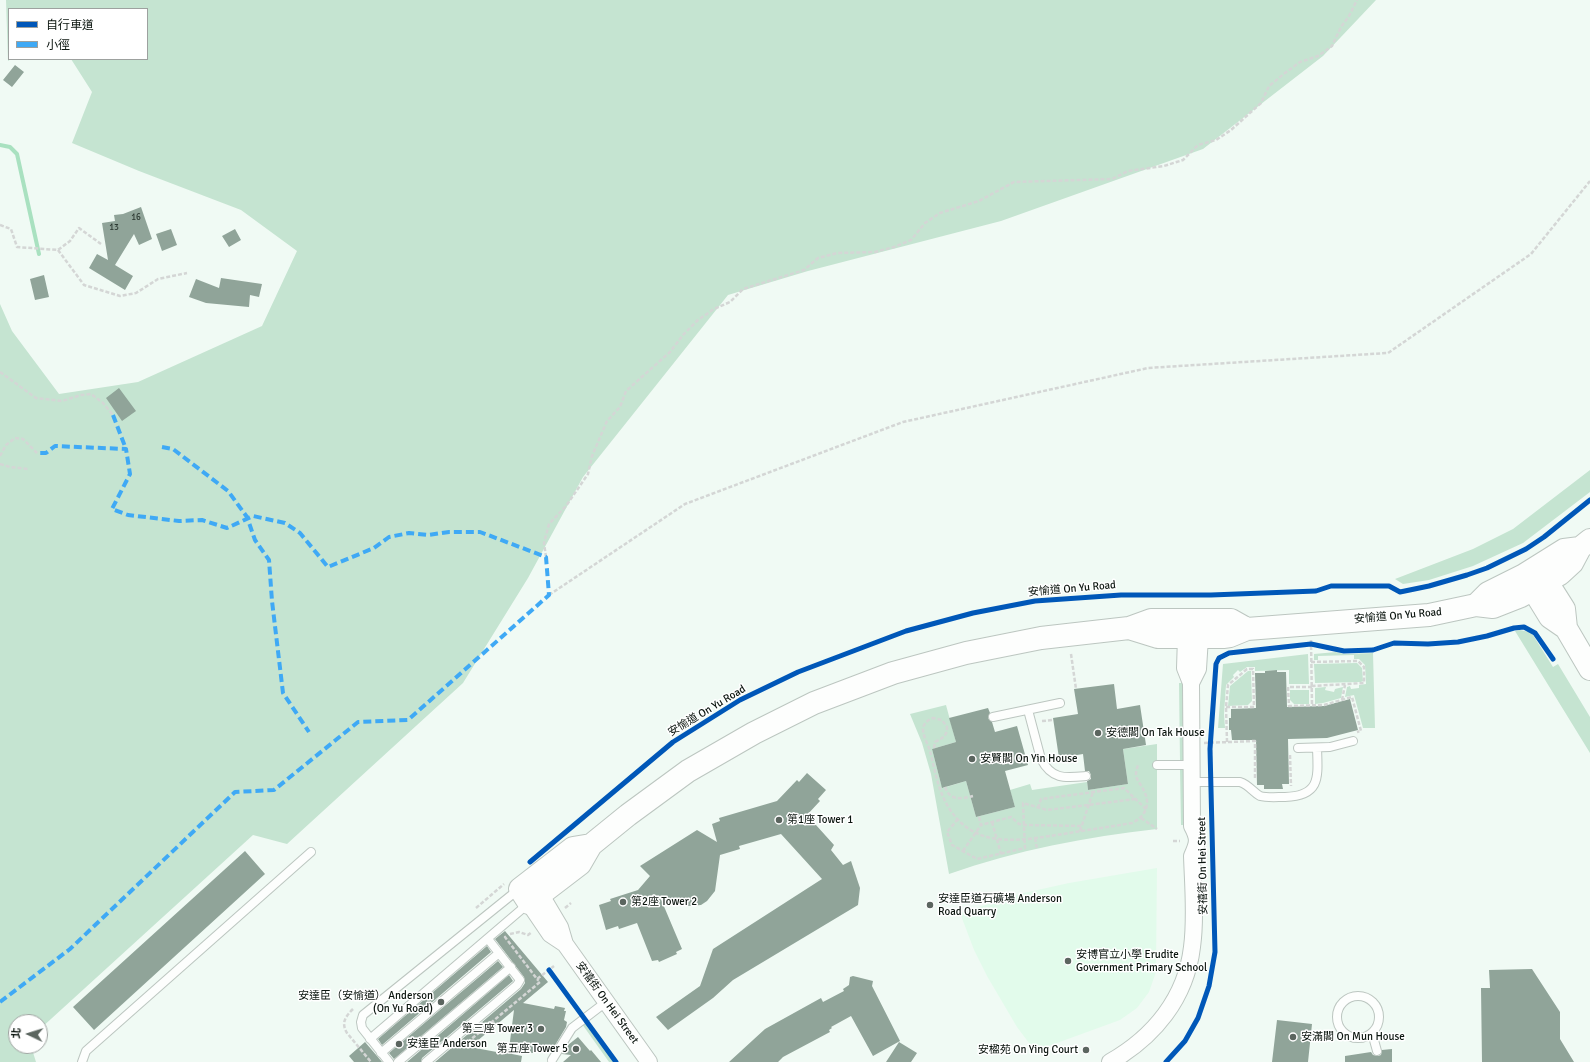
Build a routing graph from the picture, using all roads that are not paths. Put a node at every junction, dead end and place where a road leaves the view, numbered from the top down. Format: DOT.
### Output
graph roads {
  1 [pos="1585,544"];
  2 [pos="1536,579"];
  3 [pos="1193,629"];
  4 [pos="1590,669"];
  5 [pos="1060,703"];
  6 [pos="1028,710"];
  7 [pos="993,717"];
  8 [pos="1353,741"];
  9 [pos="1298,748"];
  10 [pos="1317,748"];
  11 [pos="1157,765"];
  12 [pos="1193,765"];
  13 [pos="1086,776"];
  14 [pos="1193,782"];
  15 [pos="311,852"];
  16 [pos="529,895"];
  17 [pos="488,939"];
  18 [pos="499,953"];
  19 [pos="511,967"];
  20 [pos="606,1002"];
  21 [pos="1372,1033"];
  22 [pos="370,1039"];
  23 [pos="1377,1051"];
  24 [pos="381,1053"];
  25 [pos="1126,1058"];
  26 [pos="552,1060"];
  27 [pos="82,1062"];
  28 [pos="388,1062"];
  29 [pos="398,1062"];
  30 [pos="426,1062"];
  31 [pos="649,1062"];
  32 [pos="1110,1062"];
  1 -- 2 [label="street, 安愉道 On Yu Road"];
  2 -- 3 [label="street, 安愉道 On Yu Road"];
  2 -- 4 [label="street"];
  3 -- 12 [label="street, 安禧街 On Hei Street"];
  3 -- 16 [label="street, 安愉道 On Yu Road"];
  5 -- 6 [label="lane"];
  6 -- 7 [label="lane"];
  6 -- 13 [label="lane"];
  8 -- 10 [label="lane"];
  9 -- 10 [label="lane"];
  10 -- 14 [label="lane"];
  11 -- 12 [label="lane"];
  12 -- 14 [label="street, 安禧街 On Hei Street"];
  14 -- 25 [label="street, 安禧街 On Hei Street"];
  15 -- 27 [label="lane"];
  16 -- 17 [label="lane"];
  16 -- 20 [label="street, 安禧街 On Hei Street"];
  16 -- 22 [label="lane"];
  17 -- 18 [label="lane"];
  17 -- 22 [label="lane"];
  18 -- 19 [label="lane"];
  18 -- 24 [label="lane"];
  19 -- 29 [label="lane"];
  19 -- 30 [label="lane"];
  20 -- 26 [label="lane"];
  20 -- 31 [label="street, 安禧街 On Hei Street"];
  21 -- 21 [label="lane"];
  21 -- 23 [label="lane"];
  22 -- 24 [label="lane"];
  24 -- 28 [label="lane"];
  25 -- 32 [label="street, 安禧街 On Hei Street"];
}
